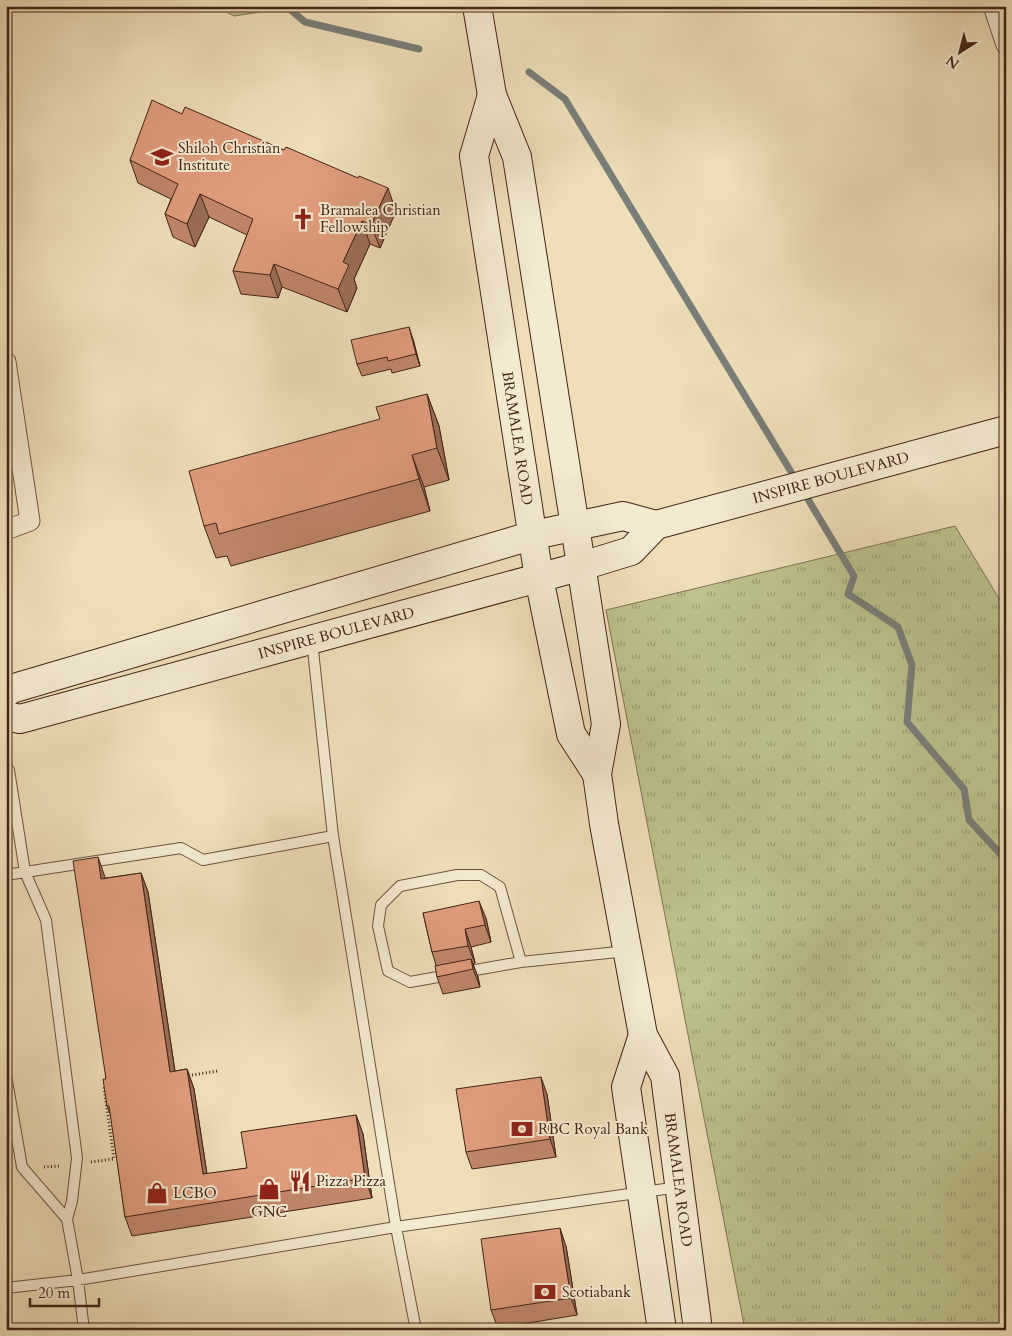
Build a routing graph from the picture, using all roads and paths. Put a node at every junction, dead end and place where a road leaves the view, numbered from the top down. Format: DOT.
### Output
graph roads {
  1 [pos="478,6"];
  2 [pos="993,6"];
  3 [pos="1006,45"];
  4 [pos="492,96"];
  5 [pos="6,362"];
  6 [pos="1006,430"];
  7 [pos="576,525"];
  8 [pos="656,525"];
  9 [pos="6,530"];
  10 [pos="534,535"];
  11 [pos="582,566"];
  12 [pos="539,578"];
  13 [pos="312,640"];
  14 [pos="6,693"];
  15 [pos="6,716"];
  16 [pos="6,766"];
  17 [pos="597,774"];
  18 [pos="333,836"];
  19 [pos="25,872"];
  20 [pos="6,875"];
  21 [pos="627,951"];
  22 [pos="521,962"];
  23 [pos="642,1034"];
  24 [pos="218,1071"];
  25 [pos="6,1075"];
  26 [pos="180,1076"];
  27 [pos="114,1086"];
  28 [pos="77,1164"];
  29 [pos="22,1167"];
  30 [pos="680,1187"];
  31 [pos="642,1194"];
  32 [pos="67,1219"];
  33 [pos="396,1227"];
  34 [pos="78,1280"];
  35 [pos="6,1288"];
  36 [pos="84,1330"];
  37 [pos="416,1330"];
  38 [pos="662,1330"];
  39 [pos="698,1330"];
  1 -- 4 [label="main road, BRAMALEA ROAD"];
  2 -- 3 [label="street"];
  4 -- 7 [label="main road, BRAMALEA ROAD"];
  4 -- 10 [label="main road, BRAMALEA ROAD"];
  5 -- 9 [label="street"];
  6 -- 8 [label="main road, INSPIRE BOULEVARD"];
  7 -- 8 [label="main road"];
  7 -- 10 [label="main road"];
  7 -- 11 [label="main road, BRAMALEA ROAD"];
  8 -- 11 [label="main road, INSPIRE BOULEVARD"];
  10 -- 12 [label="main road, BRAMALEA ROAD"];
  10 -- 14 [label="main road"];
  11 -- 12 [label="main road, INSPIRE BOULEVARD"];
  11 -- 17 [label="main road, BRAMALEA ROAD"];
  12 -- 13 [label="main road, INSPIRE BOULEVARD"];
  12 -- 17 [label="main road, BRAMALEA ROAD"];
  13 -- 15 [label="main road, INSPIRE BOULEVARD"];
  13 -- 18 [label="lane"];
  16 -- 19 [label="lane"];
  17 -- 21 [label="main road, BRAMALEA ROAD"];
  18 -- 19 [label="lane"];
  18 -- 33 [label="lane"];
  19 -- 20 [label="lane"];
  19 -- 28 [label="lane"];
  21 -- 22 [label="lane"];
  21 -- 23 [label="main road, BRAMALEA ROAD"];
  22 -- 22 [label="lane"];
  23 -- 30 [label="main road, BRAMALEA ROAD"];
  23 -- 31 [label="main road, BRAMALEA ROAD"];
  24 -- 26 [label="path"];
  25 -- 29 [label="lane"];
  27 -- 28 [label="path"];
  28 -- 29 [label="path"];
  28 -- 32 [label="lane"];
  29 -- 32 [label="lane"];
  30 -- 31 [label="lane"];
  30 -- 39 [label="main road, BRAMALEA ROAD"];
  31 -- 33 [label="lane"];
  31 -- 38 [label="main road, BRAMALEA ROAD"];
  32 -- 34 [label="lane"];
  33 -- 34 [label="lane"];
  33 -- 37 [label="lane"];
  34 -- 35 [label="lane"];
  34 -- 36 [label="lane"];
}
